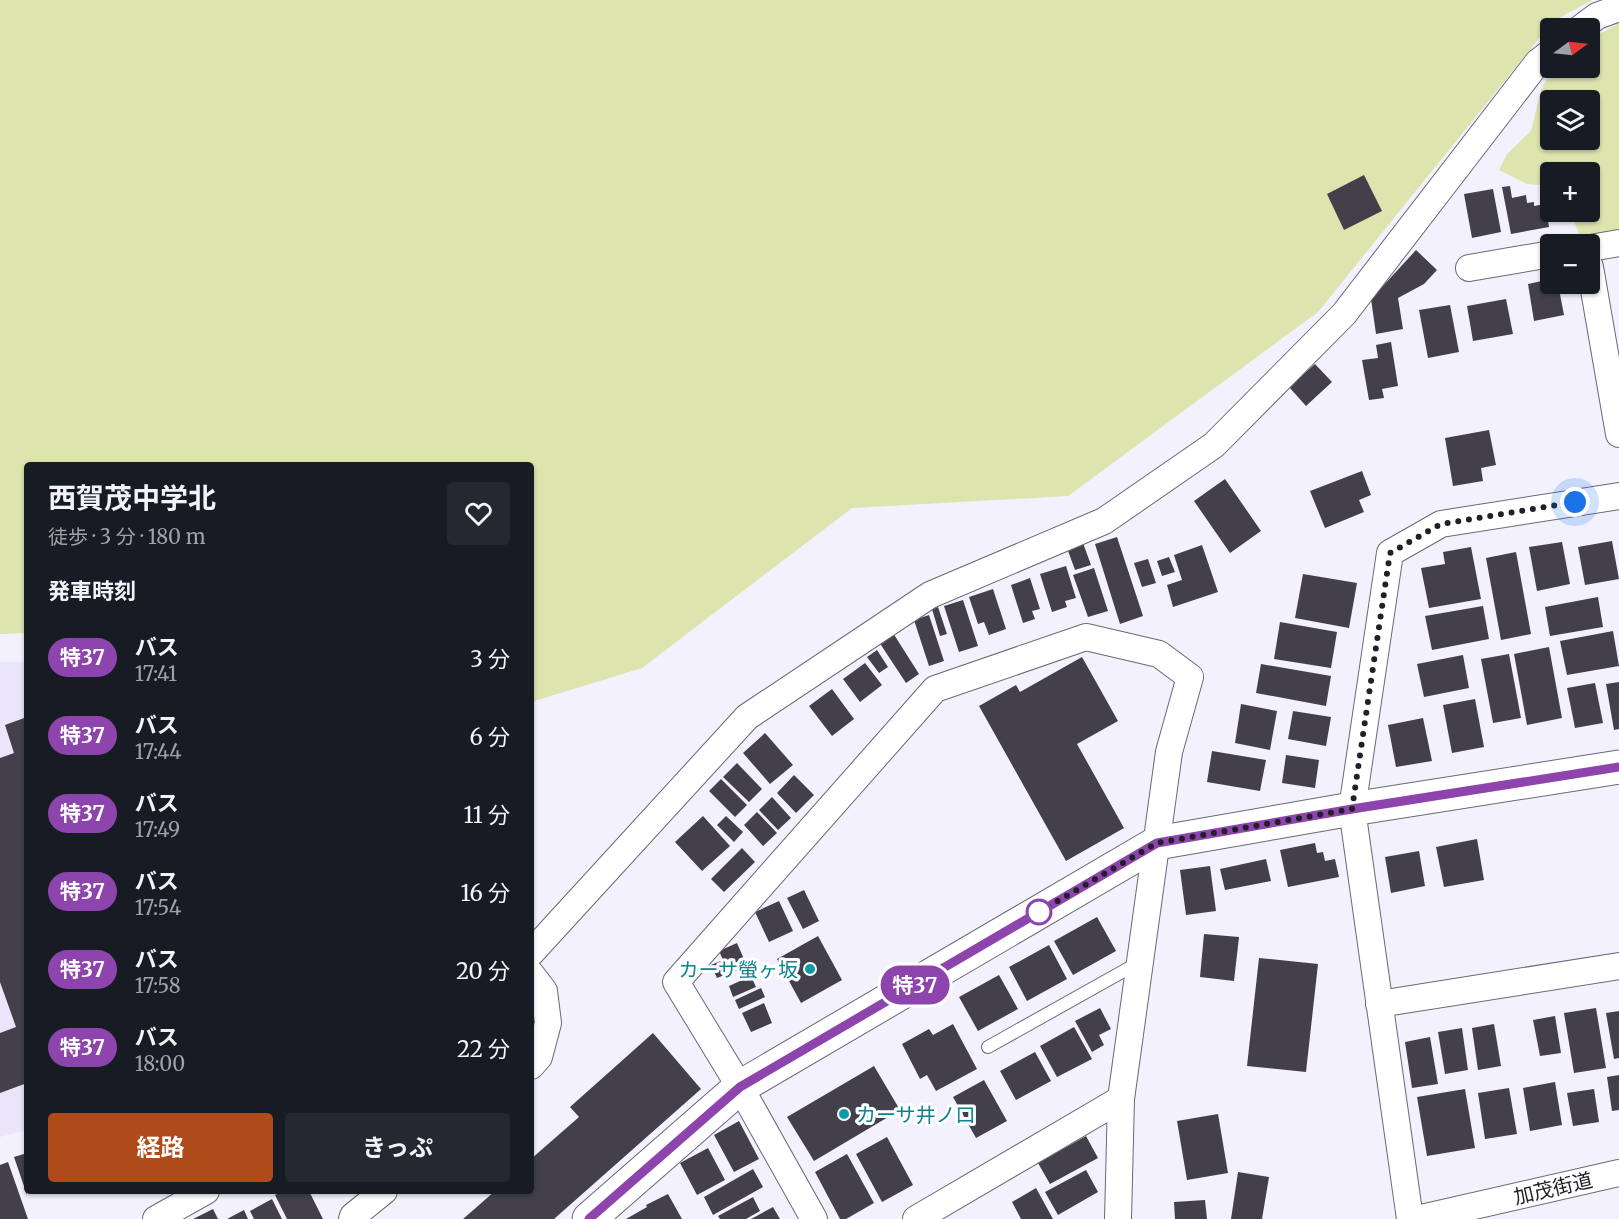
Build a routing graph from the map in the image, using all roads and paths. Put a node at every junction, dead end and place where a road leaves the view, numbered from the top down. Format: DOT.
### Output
graph roads {
  1 [pos="1619,8"];
  2 [pos="1594,18"];
  3 [pos="1540,60"];
  4 [pos="1619,243"];
  5 [pos="1600,246"];
  6 [pos="1540,256"];
  7 [pos="1469,268"];
  8 [pos="1595,294"];
  9 [pos="1619,434"];
  10 [pos="1619,496"];
  11 [pos="1619,767"];
  12 [pos="1352,809"];
  13 [pos="1157,843"];
  14 [pos="534,950"];
  15 [pos="1140,961"];
  16 [pos="1619,966"];
  17 [pos="534,978"];
  18 [pos="1379,1004"];
  19 [pos="988,1047"];
  20 [pos="534,1063"];
  21 [pos="740,1087"];
  22 [pos="1121,1100"];
  23 [pos="1619,1173"];
  24 [pos="201,1194"];
  25 [pos="380,1194"];
  26 [pos="156,1219"];
  27 [pos="352,1219"];
  28 [pos="589,1219"];
  29 [pos="814,1219"];
  30 [pos="916,1219"];
  31 [pos="1118,1219"];
  32 [pos="1410,1219"];
  33 [pos="1417,1219"];
  1 -- 2 [label="street"];
  3 -- 14 [label="street"];
  4 -- 5 [label="street"];
  6 -- 7 [label="street"];
  8 -- 9 [label="street"];
  10 -- 12 [label="street"];
  11 -- 12 [label="street"];
  12 -- 13 [label="street"];
  12 -- 18 [label="street"];
  13 -- 15 [label="street"];
  13 -- 21 [label="street"];
  13 -- 21 [label="street"];
  15 -- 19 [label="lane"];
  15 -- 22 [label="street"];
  16 -- 18 [label="street"];
  17 -- 20 [label="street"];
  18 -- 32 [label="street"];
  21 -- 28 [label="street"];
  21 -- 29 [label="street"];
  22 -- 30 [label="street"];
  22 -- 31 [label="street"];
  23 -- 33 [label="street, 加茂街道"];
  24 -- 26 [label="street"];
  25 -- 27 [label="street"];
}
